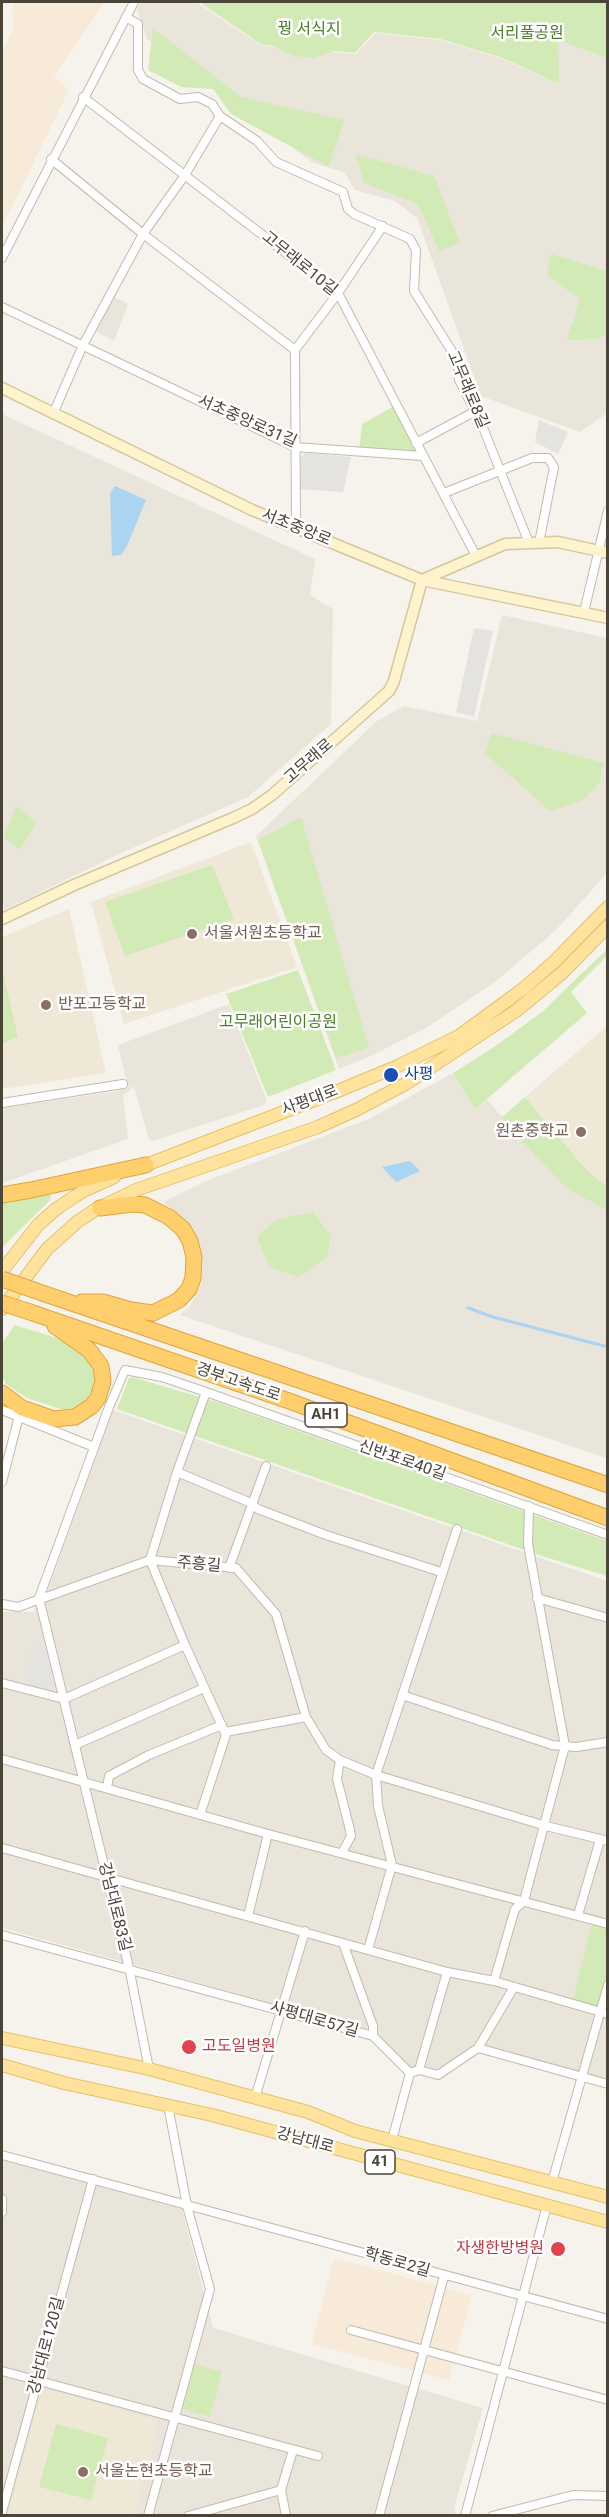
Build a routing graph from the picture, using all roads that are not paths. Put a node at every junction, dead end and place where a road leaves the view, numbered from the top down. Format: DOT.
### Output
graph roads {
  1 [pos="134,2"];
  2 [pos="128,14"];
  3 [pos="83,97"];
  4 [pos="220,116"];
  5 [pos="51,159"];
  6 [pos="185,175"];
  7 [pos="383,226"];
  8 [pos="143,234"];
  9 [pos="2,258"];
  10 [pos="338,293"];
  11 [pos="2,307"];
  12 [pos="83,345"];
  13 [pos="295,350"];
  14 [pos="2,388"];
  15 [pos="474,412"];
  16 [pos="53,414"];
  17 [pos="416,443"];
  18 [pos="295,447"];
  19 [pos="422,456"];
  20 [pos="501,470"];
  21 [pos="444,493"];
  22 [pos="608,511"];
  23 [pos="296,528"];
  24 [pos="534,543"];
  25 [pos="603,552"];
  26 [pos="476,556"];
  27 [pos="422,580"];
  28 [pos="584,612"];
  29 [pos="608,618"];
  30 [pos="608,907"];
  31 [pos="2,919"];
  32 [pos="608,926"];
  33 [pos="123,1084"];
  34 [pos="2,1103"];
  35 [pos="146,1165"];
  36 [pos="2,1195"];
  37 [pos="100,1208"];
  38 [pos="2,1271"];
  39 [pos="2,1279"];
  40 [pos="70,1302"];
  41 [pos="2,1303"];
  42 [pos="2,1309"];
  43 [pos="37,1314"];
  44 [pos="206,1392"];
  45 [pos="2,1394"];
  46 [pos="2,1410"];
  47 [pos="19,1416"];
  48 [pos="94,1447"];
  49 [pos="266,1466"];
  50 [pos="177,1472"];
  51 [pos="2,1482"];
  52 [pos="608,1485"];
  53 [pos="251,1503"];
  54 [pos="528,1506"];
  55 [pos="608,1518"];
  56 [pos="457,1529"];
  57 [pos="608,1535"];
  58 [pos="150,1560"];
  59 [pos="229,1568"];
  60 [pos="441,1572"];
  61 [pos="39,1598"];
  62 [pos="537,1598"];
  63 [pos="2,1604"];
  64 [pos="608,1618"];
  65 [pos="185,1645"];
  66 [pos="2,1683"];
  67 [pos="204,1688"];
  68 [pos="402,1695"];
  69 [pos="64,1699"];
  70 [pos="306,1717"];
  71 [pos="223,1728"];
  72 [pos="608,1742"];
  73 [pos="75,1745"];
  74 [pos="565,1746"];
  75 [pos="2,1759"];
  76 [pos="340,1760"];
  77 [pos="376,1775"];
  78 [pos="84,1782"];
  79 [pos="107,1788"];
  80 [pos="200,1815"];
  81 [pos="546,1826"];
  82 [pos="268,1834"];
  83 [pos="604,1840"];
  84 [pos="2,1848"];
  85 [pos="342,1853"];
  86 [pos="392,1865"];
  87 [pos="107,1877"];
  88 [pos="524,1901"];
  89 [pos="578,1915"];
  90 [pos="248,1916"];
  91 [pos="608,1924"];
  92 [pos="305,1931"];
  93 [pos="2,1935"];
  94 [pos="344,1943"];
  95 [pos="368,1950"];
  96 [pos="130,1972"];
  97 [pos="447,1972"];
  98 [pos="494,1981"];
  99 [pos="608,1984"];
  100 [pos="514,1987"];
  101 [pos="282,2011"];
  102 [pos="604,2013"];
  103 [pos="373,2036"];
  104 [pos="2,2038"];
  105 [pos="477,2048"];
  106 [pos="2,2065"];
  107 [pos="149,2069"];
  108 [pos="419,2070"];
  109 [pos="410,2073"];
  110 [pos="583,2077"];
  111 [pos="608,2084"];
  112 [pos="255,2098"];
  113 [pos="168,2105"];
  114 [pos="392,2140"];
  115 [pos="2,2155"];
  116 [pos="93,2179"];
  117 [pos="552,2182"];
  118 [pos="608,2197"];
  119 [pos="2,2199"];
  120 [pos="547,2205"];
  121 [pos="187,2206"];
  122 [pos="2,2212"];
  123 [pos="608,2222"];
  124 [pos="444,2276"];
  125 [pos="523,2297"];
  126 [pos="608,2319"];
  127 [pos="351,2330"];
  128 [pos="424,2352"];
  129 [pos="2,2371"];
  130 [pos="502,2372"];
  131 [pos="37,2381"];
  132 [pos="608,2400"];
  133 [pos="175,2418"];
  134 [pos="292,2450"];
  135 [pos="318,2456"];
  136 [pos="281,2490"];
  137 [pos="608,2496"];
  138 [pos="2,2512"];
  139 [pos="149,2515"];
  140 [pos="188,2516"];
  141 [pos="286,2516"];
  142 [pos="379,2516"];
  143 [pos="465,2516"];
  144 [pos="492,2516"];
  1 -- 2 [label="street"];
  2 -- 3 [label="street"];
  2 -- 4 [label="street, 고무래로8길"];
  3 -- 5 [label="street"];
  3 -- 6 [label="street, 고무래로10길"];
  4 -- 6 [label="street"];
  4 -- 7 [label="street, 고무래로8길"];
  5 -- 8 [label="street"];
  5 -- 9 [label="street"];
  6 -- 8 [label="street"];
  6 -- 10 [label="street, 고무래로10길"];
  7 -- 10 [label="street"];
  7 -- 15 [label="street, 고무래로8길"];
  8 -- 12 [label="street"];
  8 -- 13 [label="street"];
  10 -- 13 [label="street"];
  10 -- 17 [label="street, 고무래로10길"];
  11 -- 12 [label="street, 서초중앙로31길"];
  12 -- 16 [label="street"];
  12 -- 18 [label="street, 서초중앙로31길"];
  13 -- 18 [label="street"];
  14 -- 16 [label="street, 서초중앙로"];
  15 -- 17 [label="street"];
  15 -- 20 [label="street, 고무래로8길"];
  16 -- 23 [label="street, 서초중앙로"];
  17 -- 19 [label="street, 고무래로10길"];
  18 -- 19 [label="street, 서초중앙로31길"];
  18 -- 23 [label="street"];
  19 -- 21 [label="street, 고무래로10길"];
  20 -- 21 [label="street"];
  20 -- 24 [label="street, 고무래로8길"];
  20 -- 24 [label="street"];
  21 -- 26 [label="street, 고무래로10길"];
  22 -- 25 [label="street"];
  23 -- 27 [label="street, 서초중앙로"];
  24 -- 25 [label="street"];
  24 -- 26 [label="street"];
  25 -- 28 [label="street"];
  26 -- 27 [label="street"];
  27 -- 28 [label="street, 서초중앙로"];
  27 -- 31 [label="street, 고무래로"];
  28 -- 29 [label="street, 서초중앙로"];
  30 -- 35 [label="main road, 사평대로"];
  32 -- 37 [label="main road"];
  33 -- 34 [label="street"];
  35 -- 36 [label="highway"];
  35 -- 38 [label="main road, 사평대로"];
  37 -- 40 [label="highway"];
  37 -- 42 [label="main road"];
  39 -- 40 [label="highway, 경부고속도로 / AH1, bridge"];
  40 -- 52 [label="highway, 경부고속도로 / AH1"];
  41 -- 43 [label="highway, 경부고속도로 / AH1, bridge"];
  43 -- 45 [label="highway"];
  43 -- 55 [label="highway, 경부고속도로 / AH1"];
  44 -- 48 [label="street, 신반포로40길"];
  44 -- 50 [label="street"];
  44 -- 54 [label="street, 신반포로40길"];
  46 -- 47 [label="street"];
  47 -- 48 [label="street"];
  47 -- 51 [label="street"];
  48 -- 61 [label="street"];
  49 -- 53 [label="street"];
  50 -- 53 [label="street"];
  50 -- 58 [label="street"];
  53 -- 59 [label="street"];
  53 -- 60 [label="street"];
  54 -- 57 [label="street, 신반포로40길"];
  54 -- 62 [label="street"];
  56 -- 60 [label="street"];
  58 -- 59 [label="street, 주흥길"];
  58 -- 61 [label="street, 주흥길"];
  58 -- 65 [label="street"];
  59 -- 70 [label="street, 주흥길"];
  60 -- 68 [label="street"];
  61 -- 63 [label="street, 주흥길"];
  61 -- 69 [label="street, 강남대로83길"];
  62 -- 64 [label="street"];
  62 -- 74 [label="street"];
  65 -- 67 [label="street"];
  65 -- 69 [label="street"];
  66 -- 69 [label="street"];
  67 -- 71 [label="street"];
  67 -- 73 [label="street"];
  68 -- 74 [label="street"];
  68 -- 77 [label="street"];
  69 -- 73 [label="street, 강남대로83길"];
  70 -- 71 [label="street"];
  70 -- 76 [label="street, 주흥길"];
  71 -- 79 [label="street"];
  71 -- 80 [label="street"];
  72 -- 74 [label="street"];
  73 -- 78 [label="street, 강남대로83길"];
  74 -- 81 [label="street"];
  75 -- 78 [label="street"];
  76 -- 77 [label="street, 주흥길"];
  76 -- 85 [label="street"];
  77 -- 81 [label="street, 주흥길"];
  77 -- 86 [label="street"];
  78 -- 79 [label="street"];
  78 -- 87 [label="street, 강남대로83길"];
  79 -- 80 [label="street"];
  80 -- 82 [label="street"];
  81 -- 83 [label="street, 주흥길"];
  81 -- 88 [label="street"];
  82 -- 85 [label="street"];
  82 -- 90 [label="street"];
  83 -- 89 [label="street, 주흥길"];
  84 -- 87 [label="street"];
  85 -- 86 [label="street"];
  86 -- 88 [label="street"];
  86 -- 95 [label="street"];
  87 -- 90 [label="street"];
  87 -- 96 [label="street, 강남대로83길"];
  88 -- 89 [label="street"];
  88 -- 98 [label="street"];
  89 -- 91 [label="street"];
  90 -- 92 [label="street"];
  92 -- 94 [label="street"];
  92 -- 101 [label="street"];
  93 -- 96 [label="street, 사평대로57길"];
  94 -- 95 [label="street"];
  94 -- 103 [label="street"];
  95 -- 97 [label="street"];
  96 -- 101 [label="street, 사평대로57길"];
  96 -- 107 [label="street, 강남대로83길"];
  97 -- 98 [label="street"];
  97 -- 108 [label="street"];
  98 -- 100 [label="street"];
  99 -- 102 [label="street"];
  100 -- 102 [label="street"];
  100 -- 105 [label="street"];
  101 -- 103 [label="street, 사평대로57길"];
  101 -- 112 [label="street"];
  102 -- 110 [label="street"];
  103 -- 109 [label="street, 사평대로57길"];
  104 -- 107 [label="main road, 강남대로 / 41"];
  105 -- 108 [label="street"];
  105 -- 110 [label="street"];
  106 -- 113 [label="main road, 강남대로 / 41"];
  107 -- 112 [label="main road, 강남대로 / 41"];
  108 -- 109 [label="street"];
  109 -- 114 [label="street"];
  110 -- 111 [label="street"];
  110 -- 117 [label="street"];
  112 -- 114 [label="main road, 강남대로 / 41"];
  113 -- 120 [label="main road, 강남대로 / 41"];
  113 -- 121 [label="street"];
  114 -- 117 [label="main road, 강남대로 / 41"];
  115 -- 116 [label="street, 학동로2길"];
  116 -- 121 [label="street, 학동로2길"];
  116 -- 131 [label="street, 강남대로120길"];
  117 -- 118 [label="main road, 강남대로 / 41"];
  119 -- 122 [label="street"];
  120 -- 123 [label="main road, 강남대로 / 41"];
  120 -- 125 [label="street"];
  121 -- 124 [label="street, 학동로2길"];
  121 -- 133 [label="street"];
  124 -- 125 [label="street, 학동로2길"];
  124 -- 128 [label="street"];
  125 -- 126 [label="street, 학동로2길"];
  125 -- 130 [label="street"];
  127 -- 128 [label="street"];
  128 -- 130 [label="street"];
  128 -- 142 [label="street"];
  129 -- 131 [label="street"];
  130 -- 132 [label="street"];
  130 -- 143 [label="street"];
  131 -- 133 [label="street"];
  131 -- 138 [label="street, 강남대로120길"];
  133 -- 134 [label="street"];
  133 -- 139 [label="street"];
  134 -- 135 [label="street"];
  134 -- 136 [label="street"];
  136 -- 140 [label="street"];
  136 -- 141 [label="street"];
  137 -- 144 [label="street"];
}
